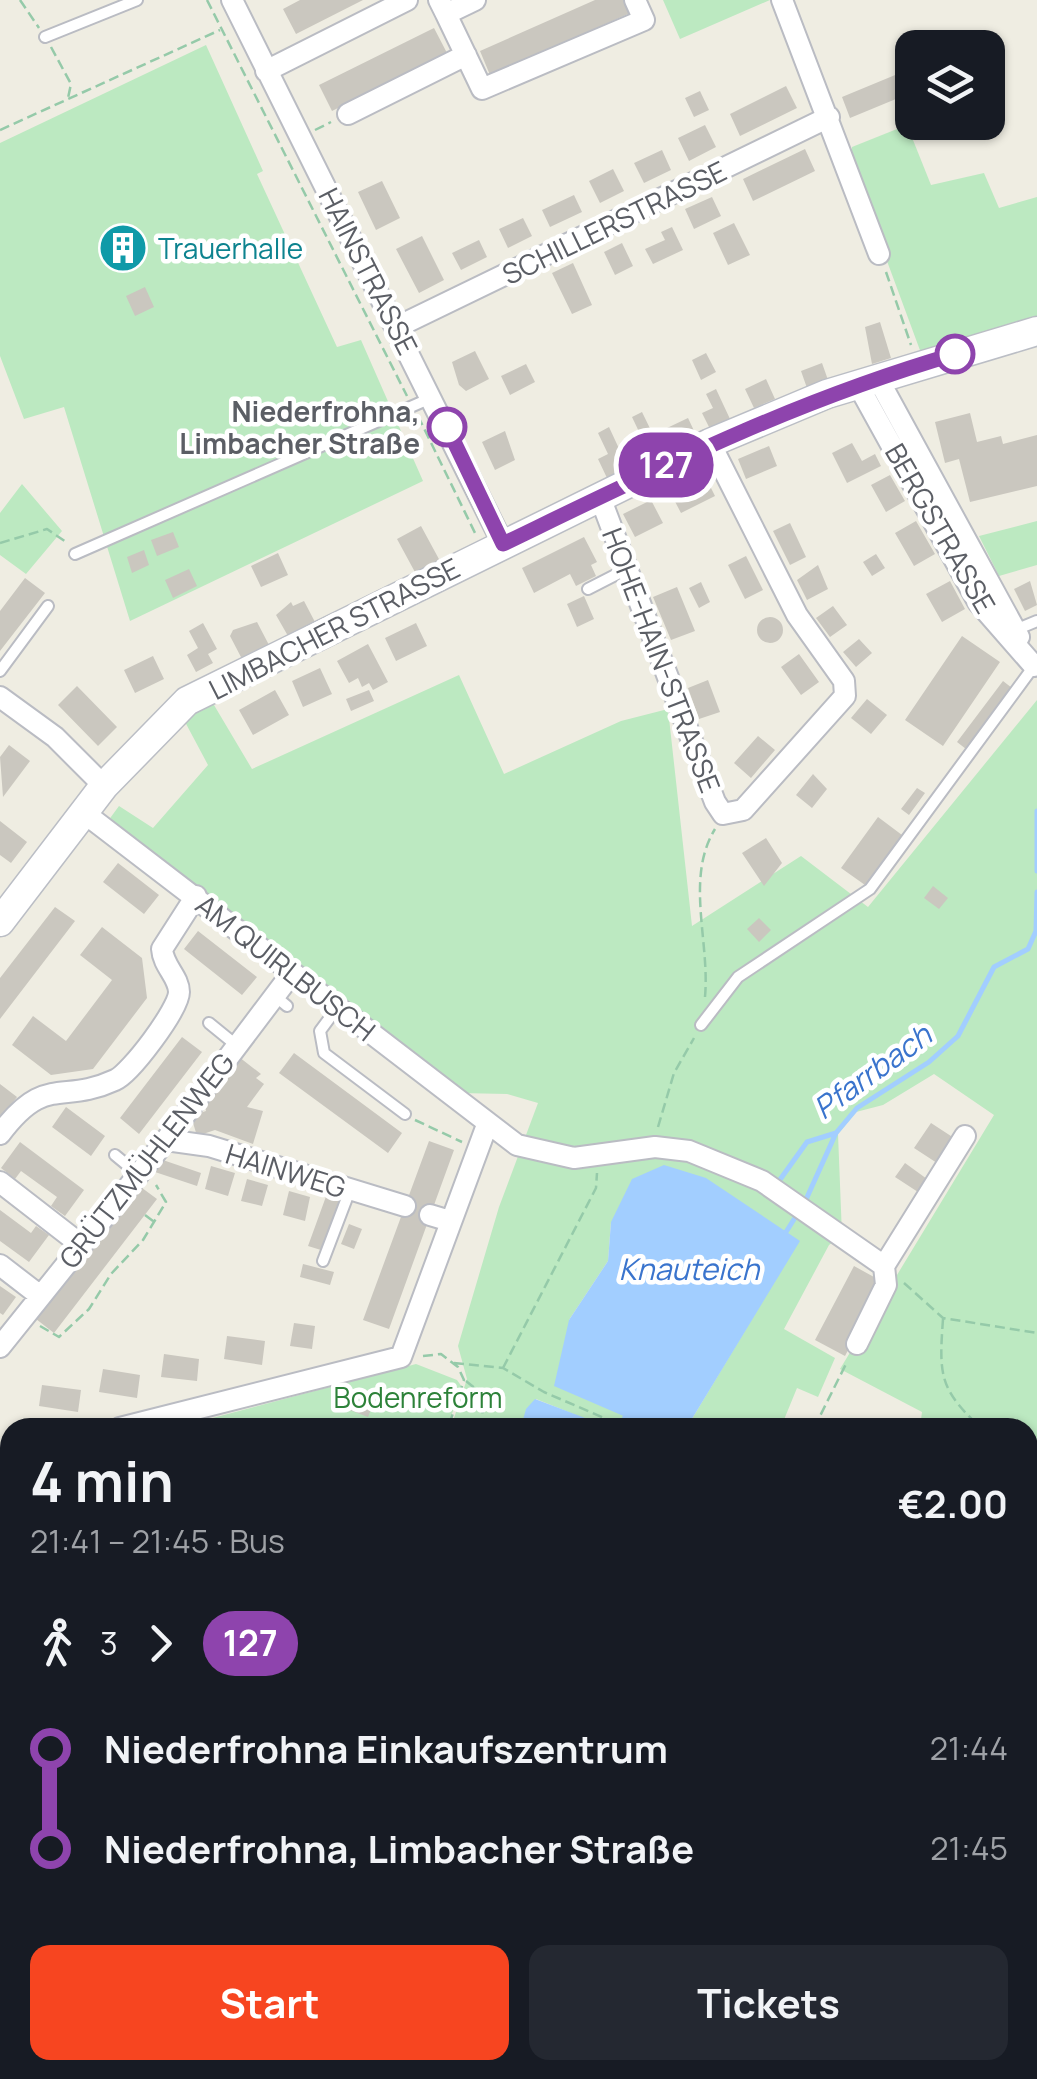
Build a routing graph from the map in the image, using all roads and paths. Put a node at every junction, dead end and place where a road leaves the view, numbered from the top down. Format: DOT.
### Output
graph roads {
  1 [pos="20,0"];
  2 [pos="137,0"];
  3 [pos="207,0"];
  4 [pos="232,0"];
  5 [pos="406,0"];
  6 [pos="475,0"];
  7 [pos="635,0"];
  8 [pos="782,0"];
  9 [pos="442,7"];
  10 [pos="222,29"];
  11 [pos="246,30"];
  12 [pos="45,37"];
  13 [pos="466,55"];
  14 [pos="266,71"];
  15 [pos="68,98"];
  16 [pos="348,114"];
  17 [pos="829,117"];
  18 [pos="0,130"];
  19 [pos="300,137"];
  20 [pos="880,254"];
  21 [pos="399,326"];
  22 [pos="1037,331"];
  23 [pos="918,365"];
  24 [pos="867,380"];
  25 [pos="422,402"];
  26 [pos="710,443"];
  27 [pos="600,497"];
  28 [pos="0,543"];
  29 [pos="494,548"];
  30 [pos="75,554"];
  31 [pos="628,568"];
  32 [pos="588,589"];
  33 [pos="48,606"];
  34 [pos="1037,621"];
  35 [pos="1015,630"];
  36 [pos="1036,668"];
  37 [pos="0,671"];
  38 [pos="0,697"];
  39 [pos="104,786"];
  40 [pos="83,812"];
  41 [pos="727,815"];
  42 [pos="196,896"];
  43 [pos="0,922"];
  44 [pos="292,973"];
  45 [pos="338,1007"];
  46 [pos="209,1023"];
  47 [pos="701,1025"];
  48 [pos="249,1038"];
  49 [pos="405,1114"];
  50 [pos="487,1125"];
  51 [pos="0,1134"];
  52 [pos="965,1136"];
  53 [pos="166,1140"];
  54 [pos="655,1147"];
  55 [pos="478,1149"];
  56 [pos="114,1155"];
  57 [pos="599,1157"];
  58 [pos="138,1173"];
  59 [pos="0,1182"];
  60 [pos="350,1189"];
  61 [pos="405,1206"];
  62 [pos="145,1215"];
  63 [pos="154,1222"];
  64 [pos="80,1244"];
  65 [pos="120,1248"];
  66 [pos="127,1254"];
  67 [pos="323,1262"];
  68 [pos="0,1264"];
  69 [pos="107,1265"];
  70 [pos="884,1266"];
  71 [pos="114,1270"];
  72 [pos="94,1282"];
  73 [pos="101,1287"];
  74 [pos="39,1295"];
  75 [pos="25,1314"];
  76 [pos="68,1315"];
  77 [pos="944,1318"];
  78 [pos="76,1320"];
  79 [pos="1037,1333"];
  80 [pos="856,1344"];
  81 [pos="0,1347"];
  82 [pos="402,1357"];
  83 [pos="454,1364"];
  84 [pos="504,1368"];
  85 [pos="464,1380"];
  86 [pos="160,1418"];
  87 [pos="451,1418"];
  88 [pos="483,1418"];
  89 [pos="604,1418"];
  90 [pos="819,1418"];
  91 [pos="970,1418"];
  1 -- 12 [label="path"];
  2 -- 12 [label="lane"];
  3 -- 10 [label="path"];
  4 -- 11 [label="street, HAINSTRASSE"];
  5 -- 14 [label="street"];
  6 -- 9 [label="street"];
  7 -- 13 [label="street"];
  8 -- 17 [label="street"];
  9 -- 13 [label="street"];
  10 -- 11 [label="path"];
  10 -- 15 [label="path"];
  10 -- 25 [label="path"];
  11 -- 14 [label="street, HAINSTRASSE"];
  12 -- 15 [label="path"];
  13 -- 16 [label="street"];
  14 -- 19 [label="street, HAINSTRASSE"];
  15 -- 18 [label="path"];
  16 -- 19 [label="path"];
  17 -- 20 [label="street"];
  17 -- 21 [label="street, SCHILLERSTRASSE"];
  19 -- 21 [label="street, HAINSTRASSE"];
  20 -- 23 [label="path"];
  21 -- 25 [label="street, HAINSTRASSE"];
  22 -- 23 [label="street, LIMBACHER STRASSE"];
  23 -- 24 [label="street, LIMBACHER STRASSE"];
  24 -- 26 [label="street, LIMBACHER STRASSE"];
  24 -- 35 [label="street, BERGSTRASSE"];
  24 -- 36 [label="street, BERGSTRASSE"];
  25 -- 29 [label="street, HAINSTRASSE"];
  25 -- 29 [label="path"];
  25 -- 30 [label="lane"];
  26 -- 27 [label="street, LIMBACHER STRASSE"];
  26 -- 41 [label="street"];
  27 -- 29 [label="street, LIMBACHER STRASSE"];
  27 -- 31 [label="street, HOHE-HAIN-STRASSE"];
  28 -- 30 [label="path"];
  29 -- 39 [label="street, LIMBACHER STRASSE"];
  31 -- 32 [label="lane"];
  31 -- 41 [label="street, HOHE-HAIN-STRASSE"];
  33 -- 37 [label="lane"];
  34 -- 35 [label="lane"];
  35 -- 36 [label="street, BERGSTRASSE"];
  36 -- 47 [label="lane"];
  38 -- 39 [label="street"];
  39 -- 40 [label="street, LIMBACHER STRASSE"];
  40 -- 42 [label="street, AM QUIRLBUSCH"];
  40 -- 43 [label="street, LIMBACHER STRASSE"];
  41 -- 47 [label="path"];
  42 -- 44 [label="street, AM QUIRLBUSCH"];
  42 -- 51 [label="street"];
  44 -- 45 [label="street, AM QUIRLBUSCH"];
  44 -- 48 [label="street, GRÜTZMÜHLENWEG"];
  45 -- 49 [label="lane"];
  45 -- 50 [label="street, AM QUIRLBUSCH"];
  46 -- 48 [label="lane"];
  47 -- 54 [label="path"];
  48 -- 53 [label="street, GRÜTZMÜHLENWEG"];
  49 -- 55 [label="path"];
  50 -- 55 [label="street"];
  50 -- 57 [label="street, AM QUIRLBUSCH"];
  52 -- 70 [label="street"];
  53 -- 58 [label="street, GRÜTZMÜHLENWEG"];
  53 -- 60 [label="street, HAINWEG"];
  54 -- 57 [label="street, AM QUIRLBUSCH"];
  54 -- 70 [label="street"];
  55 -- 82 [label="street"];
  56 -- 58 [label="lane"];
  57 -- 84 [label="path"];
  58 -- 63 [label="path"];
  58 -- 64 [label="street, GRÜTZMÜHLENWEG"];
  59 -- 64 [label="street"];
  60 -- 61 [label="street, HAINWEG"];
  60 -- 67 [label="lane"];
  62 -- 63 [label="path"];
  63 -- 66 [label="path"];
  64 -- 74 [label="street, GRÜTZMÜHLENWEG"];
  65 -- 66 [label="path"];
  66 -- 71 [label="path"];
  68 -- 74 [label="street"];
  69 -- 71 [label="path"];
  70 -- 77 [label="path"];
  70 -- 80 [label="street"];
  71 -- 73 [label="path"];
  72 -- 73 [label="path"];
  73 -- 78 [label="path"];
  74 -- 75 [label="street, GRÜTZMÜHLENWEG"];
  75 -- 78 [label="path"];
  75 -- 81 [label="street, GRÜTZMÜHLENWEG"];
  76 -- 78 [label="path"];
  77 -- 79 [label="path"];
  77 -- 91 [label="path"];
  80 -- 90 [label="path"];
  82 -- 83 [label="path"];
  82 -- 86 [label="street"];
  83 -- 84 [label="path"];
  83 -- 85 [label="path"];
  84 -- 89 [label="path"];
  85 -- 87 [label="path"];
  85 -- 88 [label="path"];
}
